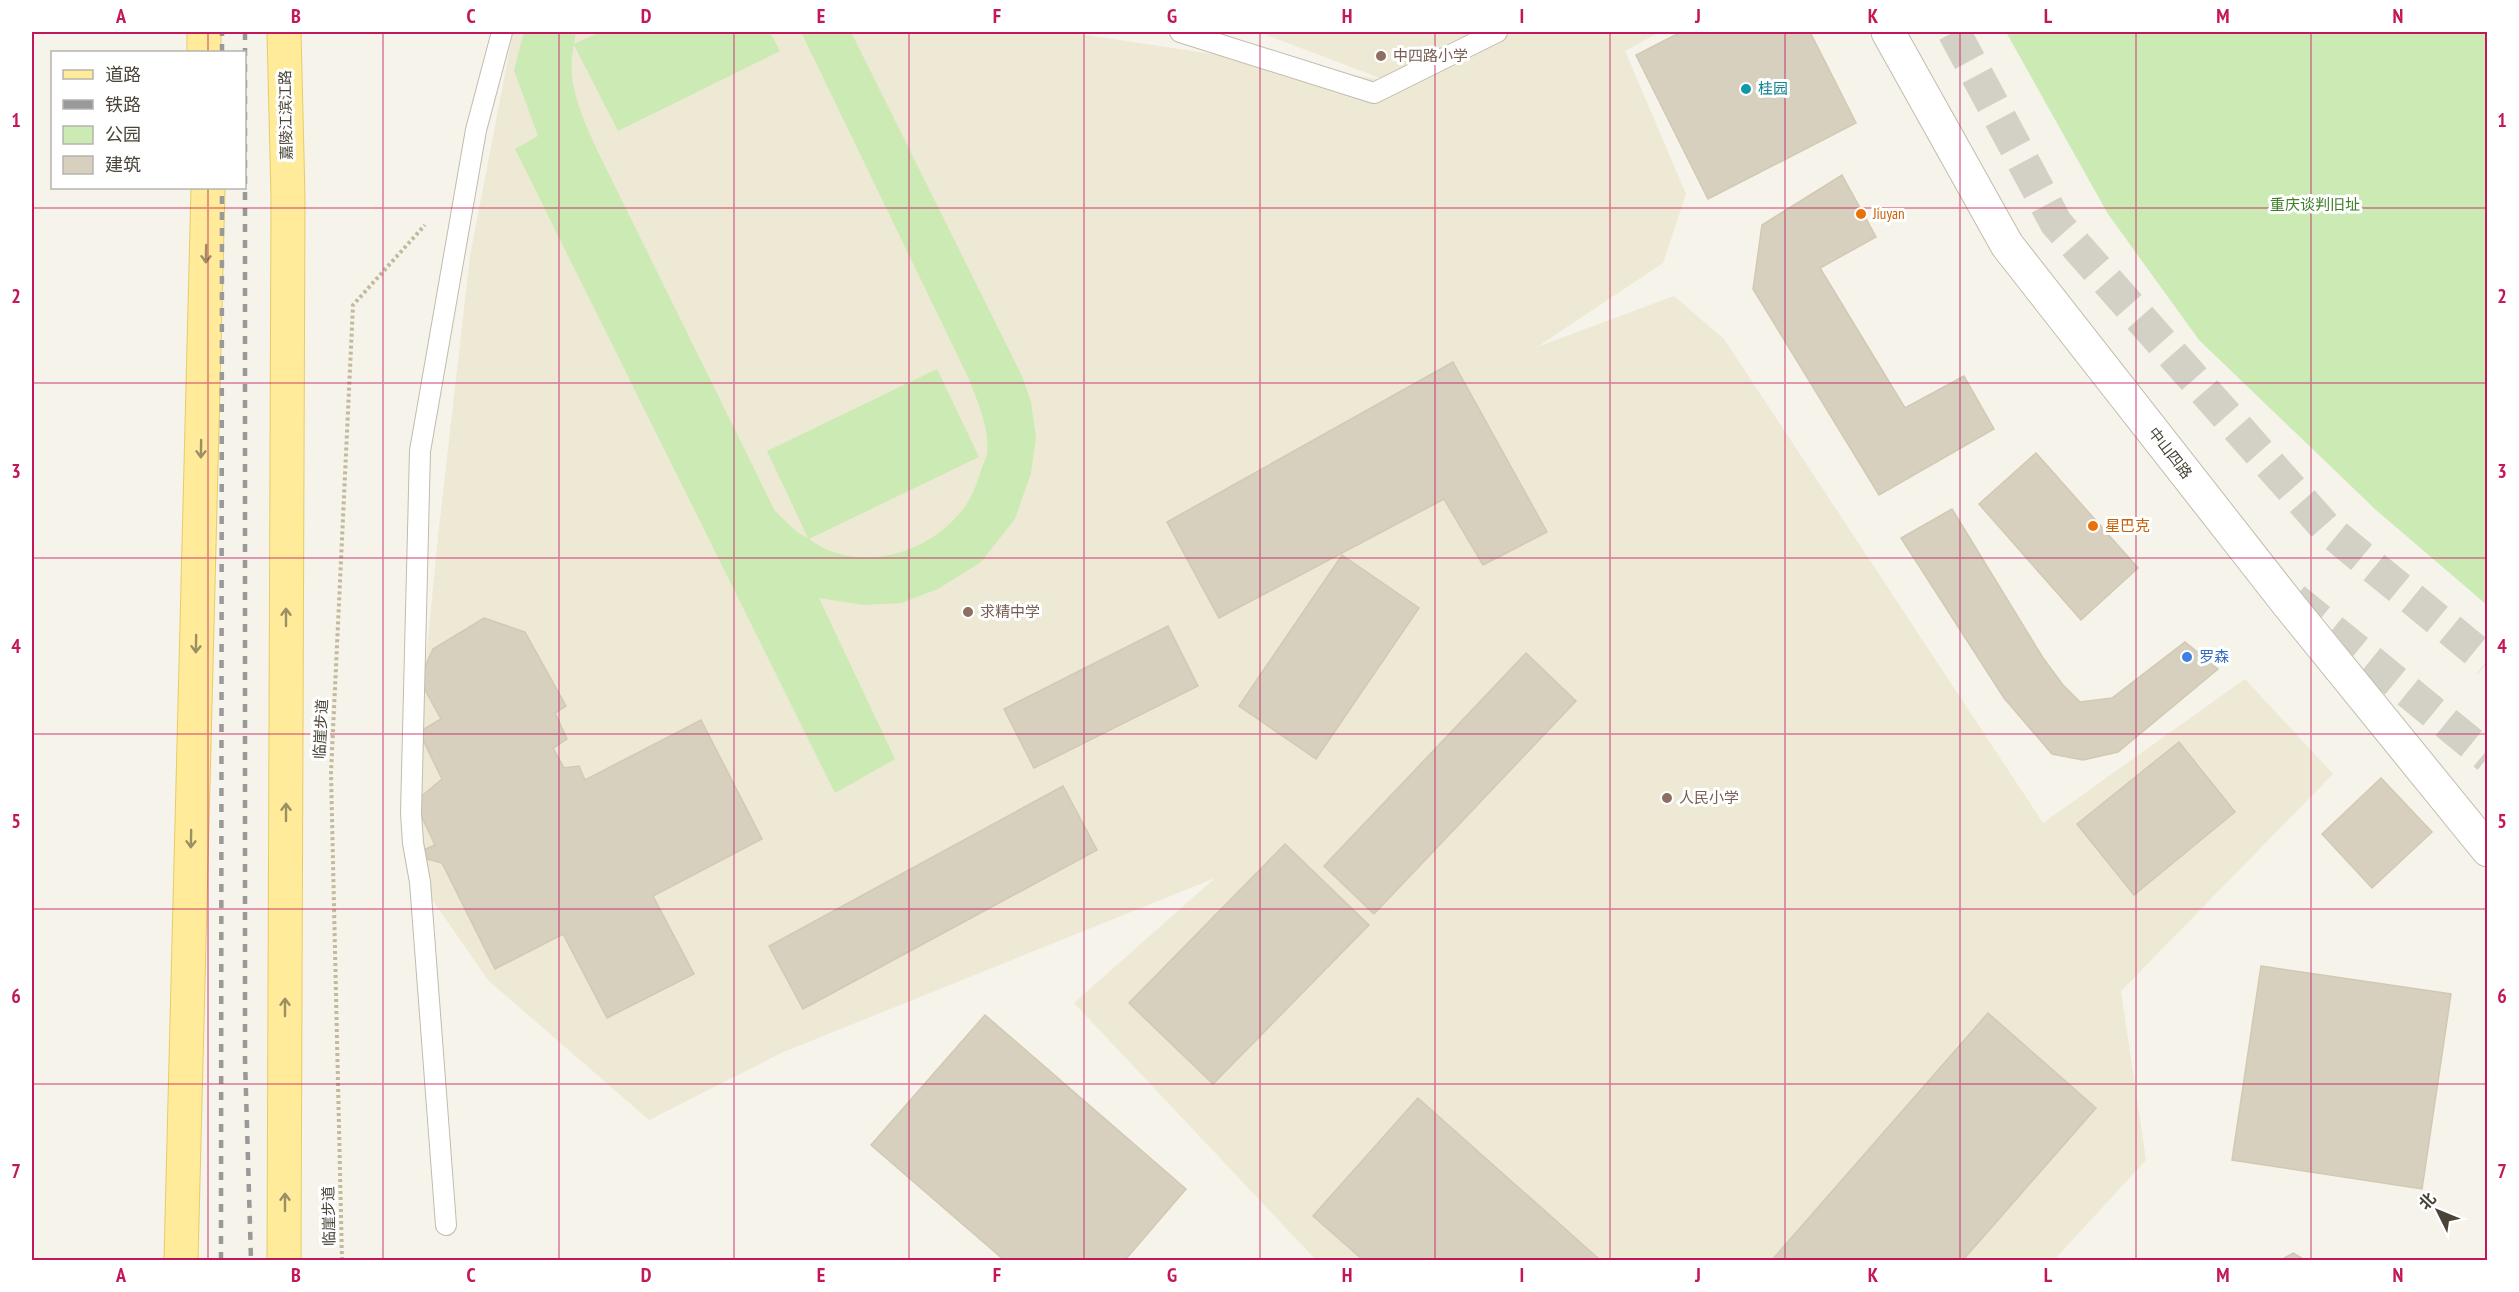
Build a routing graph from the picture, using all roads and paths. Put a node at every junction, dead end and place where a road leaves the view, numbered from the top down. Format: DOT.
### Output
graph roads {
  1 [pos="204,32"];
  2 [pos="284,32"];
  3 [pos="502,32"];
  4 [pos="1180,32"];
  5 [pos="1497,32"];
  6 [pos="1888,32"];
  7 [pos="204,51"];
  8 [pos="208,192"];
  9 [pos="424,227"];
  10 [pos="2487,850"];
  11 [pos="446,1225"];
  12 [pos="180,1260"];
  13 [pos="284,1260"];
  14 [pos="342,1260"];
  1 -- 7 [label="main road"];
  13 -- 2 [label="main road, 嘉陵江滨江路, one-way"];
  3 -- 11 [label="lane"];
  4 -- 5 [label="lane"];
  6 -- 10 [label="street, 中山四路"];
  8 -- 12 [label="main road, one-way"];
  9 -- 14 [label="path, 临崖步道"];
}
